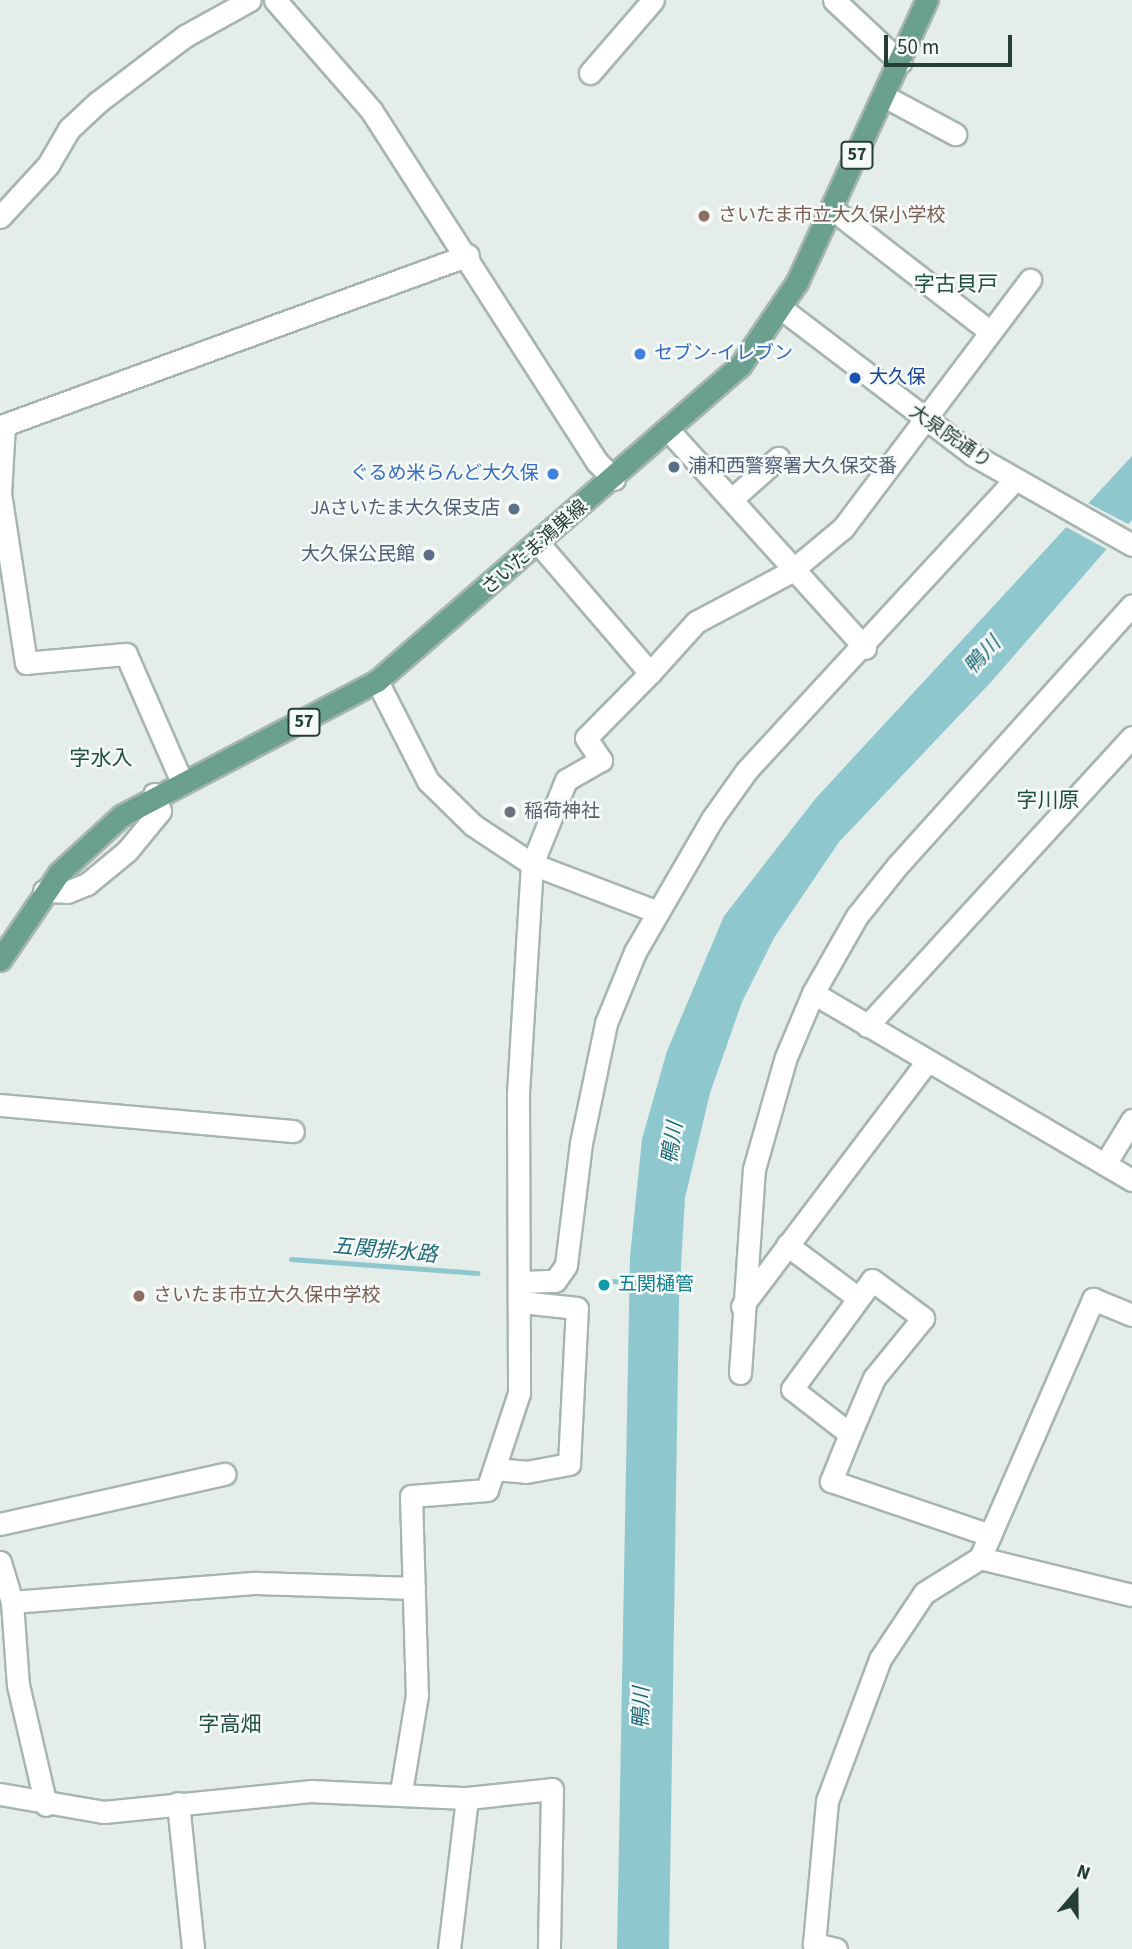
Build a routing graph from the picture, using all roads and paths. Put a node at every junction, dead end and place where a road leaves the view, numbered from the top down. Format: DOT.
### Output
graph roads {
  1 [pos="250,0"];
  2 [pos="275,0"];
  3 [pos="653,0"];
  4 [pos="834,0"];
  5 [pos="927,0"];
  6 [pos="900,62"];
  7 [pos="590,73"];
  8 [pos="884,96"];
  9 [pos="955,134"];
  10 [pos="832,209"];
  11 [pos="0,217"];
  12 [pos="468,255"];
  13 [pos="1030,280"];
  14 [pos="782,309"];
  15 [pos="988,330"];
  16 [pos="927,424"];
  17 [pos="670,432"];
  18 [pos="778,458"];
  19 [pos="614,479"];
  20 [pos="1014,481"];
  21 [pos="732,499"];
  22 [pos="540,545"];
  23 [pos="1132,545"];
  24 [pos="6,572"];
  25 [pos="790,572"];
  26 [pos="1132,605"];
  27 [pos="865,648"];
  28 [pos="650,673"];
  29 [pos="377,681"];
  30 [pos="1132,737"];
  31 [pos="181,780"];
  32 [pos="155,794"];
  33 [pos="533,864"];
  34 [pos="44,891"];
  35 [pos="658,912"];
  36 [pos="2,951"];
  37 [pos="813,993"];
  38 [pos="867,1026"];
  39 [pos="926,1063"];
  40 [pos="0,1105"];
  41 [pos="1132,1120"];
  42 [pos="293,1131"];
  43 [pos="1105,1164"];
  44 [pos="1132,1180"];
  45 [pos="787,1245"];
  46 [pos="521,1292"];
  47 [pos="859,1298"];
  48 [pos="742,1306"];
  49 [pos="1132,1315"];
  50 [pos="740,1373"];
  51 [pos="850,1434"];
  52 [pos="494,1469"];
  53 [pos="224,1474"];
  54 [pos="0,1524"];
  55 [pos="990,1535"];
  56 [pos="980,1558"];
  57 [pos="0,1562"];
  58 [pos="414,1588"];
  59 [pos="1132,1595"];
  60 [pos="12,1602"];
  61 [pos="401,1792"];
  62 [pos="0,1794"];
  63 [pos="467,1798"];
  64 [pos="178,1803"];
  65 [pos="46,1805"];
  66 [pos="193,1949"];
  67 [pos="449,1949"];
  68 [pos="549,1949"];
  69 [pos="836,1949"];
  1 -- 11 [label="street"];
  2 -- 12 [label="street"];
  3 -- 7 [label="street"];
  4 -- 6 [label="street"];
  5 -- 6 [label="main road, さいたま鴻巣線 / 57"];
  6 -- 8 [label="main road, さいたま鴻巣線 / 57"];
  8 -- 9 [label="street"];
  8 -- 10 [label="main road, さいたま鴻巣線 / 57"];
  10 -- 14 [label="main road, さいたま鴻巣線 / 57"];
  10 -- 15 [label="street"];
  12 -- 19 [label="street"];
  12 -- 24 [label="street"];
  13 -- 15 [label="street"];
  14 -- 16 [label="street, 大泉院通り"];
  14 -- 17 [label="main road, さいたま鴻巣線 / 57"];
  15 -- 16 [label="street"];
  16 -- 20 [label="street, 大泉院通り"];
  16 -- 25 [label="street"];
  17 -- 19 [label="main road, さいたま鴻巣線 / 57"];
  17 -- 21 [label="street"];
  18 -- 21 [label="street"];
  19 -- 22 [label="main road, さいたま鴻巣線 / 57"];
  20 -- 23 [label="street, 大泉院通り"];
  20 -- 27 [label="street"];
  21 -- 25 [label="street"];
  22 -- 28 [label="street"];
  22 -- 29 [label="main road, さいたま鴻巣線 / 57"];
  24 -- 31 [label="street"];
  25 -- 27 [label="street"];
  25 -- 28 [label="street"];
  26 -- 37 [label="street"];
  27 -- 35 [label="street"];
  28 -- 33 [label="street"];
  29 -- 31 [label="main road, さいたま鴻巣線 / 57"];
  29 -- 33 [label="street"];
  30 -- 38 [label="street"];
  31 -- 32 [label="main road, さいたま鴻巣線 / 57"];
  32 -- 34 [label="main road, さいたま鴻巣線 / 57"];
  32 -- 34 [label="street"];
  33 -- 35 [label="street"];
  33 -- 46 [label="street"];
  34 -- 36 [label="main road, さいたま鴻巣線 / 57"];
  35 -- 46 [label="street"];
  37 -- 38 [label="street"];
  37 -- 48 [label="street"];
  38 -- 39 [label="street"];
  39 -- 43 [label="street"];
  39 -- 45 [label="street"];
  40 -- 42 [label="street"];
  41 -- 43 [label="street"];
  43 -- 44 [label="street"];
  45 -- 47 [label="street"];
  45 -- 48 [label="street"];
  46 -- 52 [label="street"];
  46 -- 52 [label="street"];
  47 -- 51 [label="street"];
  47 -- 51 [label="street"];
  48 -- 50 [label="street"];
  49 -- 55 [label="street"];
  51 -- 55 [label="street"];
  52 -- 58 [label="street"];
  53 -- 54 [label="street"];
  55 -- 56 [label="street"];
  56 -- 59 [label="street"];
  56 -- 69 [label="street"];
  57 -- 60 [label="street"];
  58 -- 60 [label="street"];
  58 -- 61 [label="street"];
  60 -- 65 [label="street"];
  61 -- 63 [label="street"];
  61 -- 64 [label="street"];
  62 -- 65 [label="street"];
  63 -- 67 [label="street"];
  63 -- 68 [label="street"];
  64 -- 65 [label="street"];
  64 -- 66 [label="street"];
}
